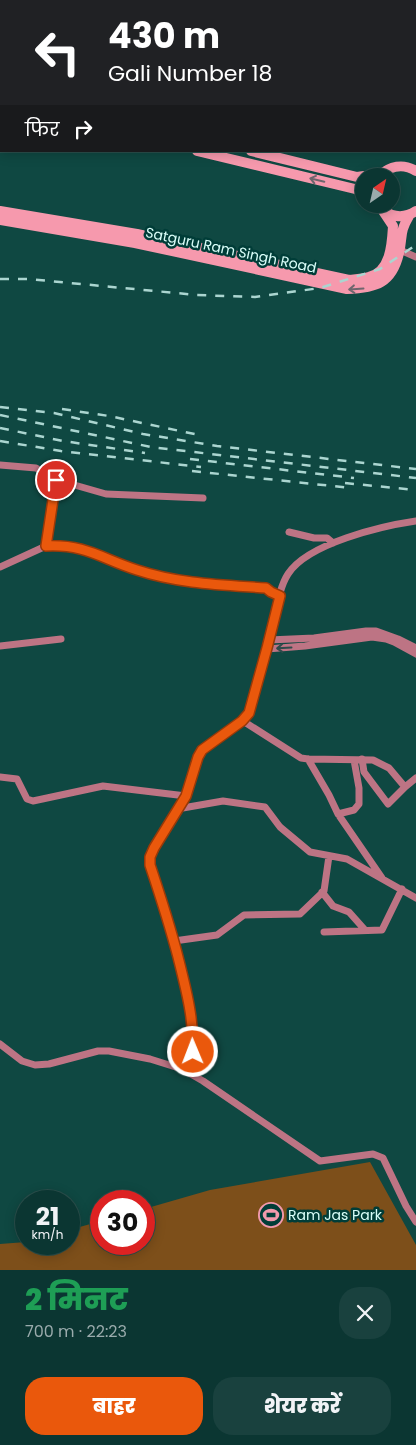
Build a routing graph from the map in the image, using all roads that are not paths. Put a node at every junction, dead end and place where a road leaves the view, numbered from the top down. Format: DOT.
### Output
graph roads {
  1 [pos="201,152"];
  2 [pos="255,152"];
  3 [pos="413,167"];
  4 [pos="390,168"];
  5 [pos="355,177"];
  6 [pos="355,189"];
  7 [pos="0,211"];
  8 [pos="385,213"];
  9 [pos="389,213"];
  10 [pos="412,214"];
  11 [pos="0,220"];
  12 [pos="400,250"];
  13 [pos="416,257"];
  14 [pos="0,465"];
  15 [pos="56,480"];
  16 [pos="203,498"];
  17 [pos="416,521"];
  18 [pos="289,532"];
  19 [pos="333,543"];
  20 [pos="46,546"];
  21 [pos="0,567"];
  22 [pos="280,596"];
  23 [pos="61,640"];
  24 [pos="269,640"];
  25 [pos="0,646"];
  26 [pos="267,648"];
  27 [pos="416,648"];
  28 [pos="416,654"];
  29 [pos="242,721"];
  30 [pos="362,759"];
  31 [pos="308,760"];
  32 [pos="354,760"];
  33 [pos="0,777"];
  34 [pos="416,778"];
  35 [pos="405,787"];
  36 [pos="186,796"];
  37 [pos="177,809"];
  38 [pos="338,814"];
  39 [pos="329,856"];
  40 [pos="382,879"];
  41 [pos="402,889"];
  42 [pos="322,892"];
  43 [pos="416,898"];
  44 [pos="365,930"];
  45 [pos="324,932"];
  46 [pos="174,941"];
  47 [pos="0,1044"];
  48 [pos="191,1074"];
  49 [pos="415,1217"];
  6 -- 1 [label="street, one-way"];
  2 -- 5 [label="street"];
  3 -- 4 [label="street"];
  7 -- 8 [label="street, Satguru Ram Singh Road"];
  9 -- 10 [label="street"];
  10 -- 12 [label="street, Satguru Ram Singh Road"];
  12 -- 11 [label="street, Satguru Ram Singh Road, one-way"];
  12 -- 13 [label="street"];
  14 -- 15 [label="street"];
  15 -- 16 [label="street"];
  15 -- 20 [label="street"];
  17 -- 19 [label="street"];
  18 -- 19 [label="street"];
  19 -- 22 [label="street"];
  20 -- 21 [label="street"];
  20 -- 22 [label="street"];
  22 -- 24 [label="street"];
  23 -- 25 [label="street"];
  24 -- 26 [label="street"];
  24 -- 27 [label="street"];
  28 -- 26 [label="street, one-way"];
  26 -- 29 [label="street"];
  29 -- 31 [label="street"];
  29 -- 36 [label="street"];
  30 -- 32 [label="street"];
  30 -- 35 [label="street"];
  30 -- 35 [label="street"];
  31 -- 32 [label="street"];
  31 -- 38 [label="street"];
  32 -- 38 [label="street"];
  33 -- 36 [label="street"];
  34 -- 35 [label="street"];
  36 -- 37 [label="street"];
  37 -- 39 [label="street"];
  37 -- 46 [label="street"];
  38 -- 40 [label="street"];
  39 -- 40 [label="street"];
  39 -- 42 [label="street"];
  40 -- 41 [label="street"];
  41 -- 43 [label="street"];
  41 -- 44 [label="street"];
  42 -- 44 [label="street"];
  42 -- 46 [label="street"];
  44 -- 45 [label="street"];
  46 -- 48 [label="street"];
  47 -- 48 [label="street"];
  48 -- 49 [label="street"];
}
